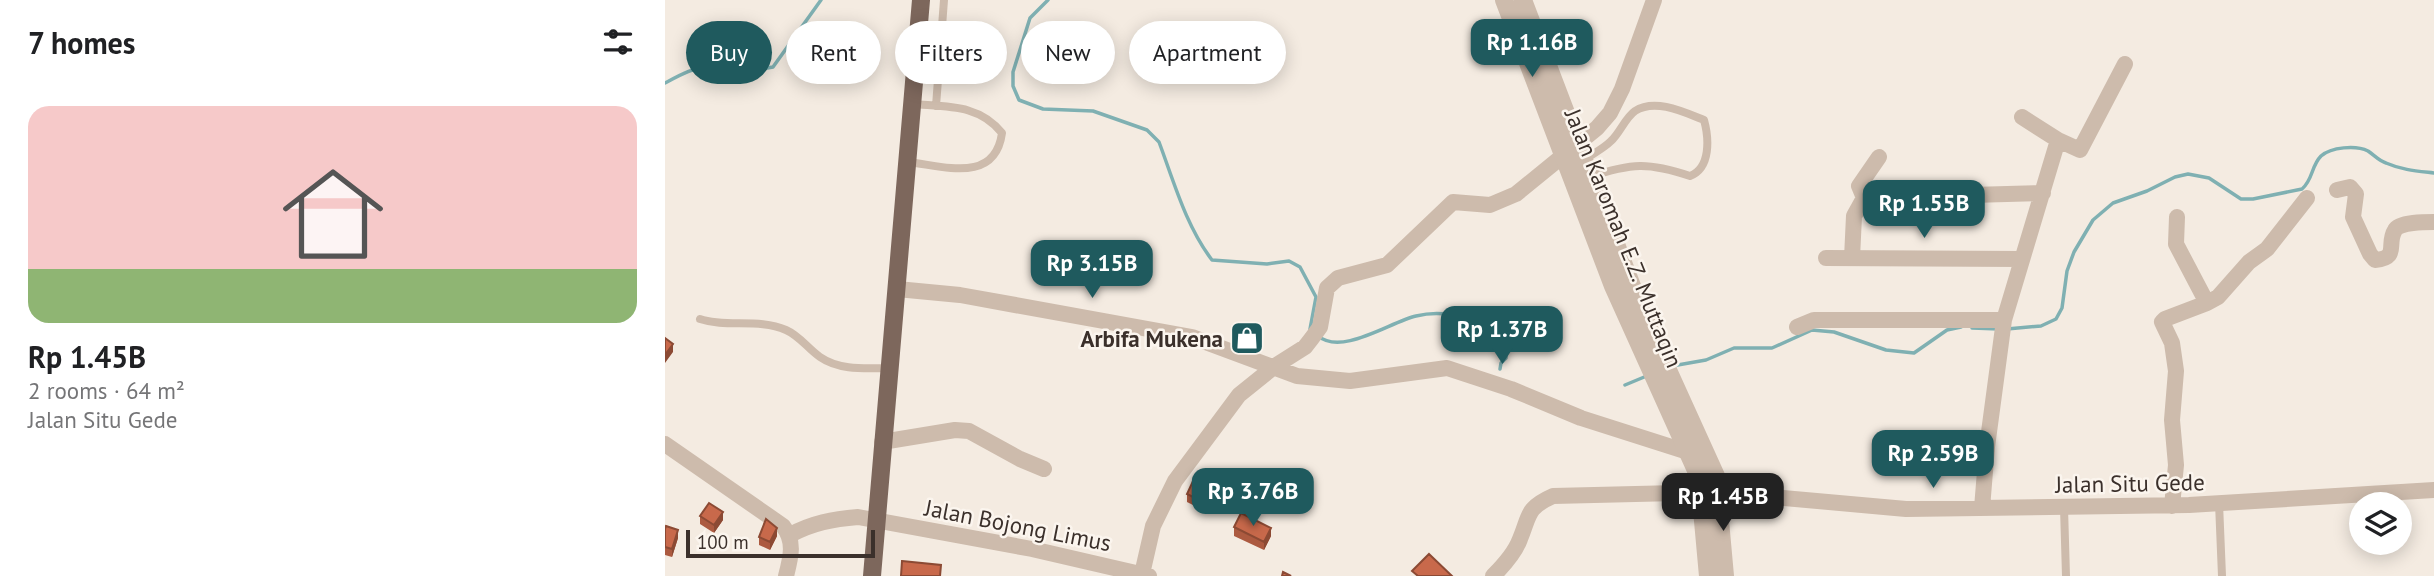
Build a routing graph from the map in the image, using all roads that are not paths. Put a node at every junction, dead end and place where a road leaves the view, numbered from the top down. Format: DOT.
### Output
graph roads {
  1 [pos="921,0"];
  2 [pos="944,0"];
  3 [pos="1504,0"];
  4 [pos="1523,0"];
  5 [pos="1654,0"];
  6 [pos="2125,64"];
  7 [pos="912,103"];
  8 [pos="936,106"];
  9 [pos="2022,117"];
  10 [pos="2058,140"];
  11 [pos="1879,157"];
  12 [pos="1579,159"];
  13 [pos="908,162"];
  14 [pos="2337,190"];
  15 [pos="2043,192"];
  16 [pos="1864,198"];
  17 [pos="2307,198"];
  18 [pos="2177,217"];
  19 [pos="2434,222"];
  20 [pos="1826,258"];
  21 [pos="1852,258"];
  22 [pos="2021,259"];
  23 [pos="897,289"];
  24 [pos="2207,303"];
  25 [pos="700,319"];
  26 [pos="1797,327"];
  27 [pos="2003,328"];
  28 [pos="1648,347"];
  29 [pos="1275,366"];
  30 [pos="890,368"];
  31 [pos="1661,377"];
  32 [pos="882,442"];
  33 [pos="665,444"];
  34 [pos="1687,452"];
  35 [pos="1709,458"];
  36 [pos="1044,469"];
  37 [pos="2434,490"];
  38 [pos="1709,493"];
  39 [pos="2219,503"];
  40 [pos="2172,506"];
  41 [pos="2064,507"];
  42 [pos="1982,508"];
  43 [pos="876,520"];
  44 [pos="790,535"];
  45 [pos="1146,575"];
  46 [pos="786,576"];
  47 [pos="872,576"];
  48 [pos="1493,576"];
  49 [pos="1708,576"];
  50 [pos="1725,576"];
  51 [pos="2066,576"];
  52 [pos="2222,576"];
  1 -- 7 [label="main road"];
  2 -- 8 [label="lane"];
  3 -- 12 [label="street, Jalan Karomah E.Z. Muttaqin"];
  4 -- 12 [label="street, Jalan Karomah E.Z. Muttaqin"];
  5 -- 12 [label="street"];
  6 -- 10 [label="street"];
  7 -- 8 [label="lane"];
  7 -- 13 [label="main road"];
  8 -- 13 [label="lane"];
  9 -- 10 [label="street"];
  10 -- 15 [label="street"];
  11 -- 16 [label="street"];
  12 -- 12 [label="lane"];
  12 -- 28 [label="street, Jalan Karomah E.Z. Muttaqin"];
  12 -- 28 [label="street, Jalan Karomah E.Z. Muttaqin"];
  12 -- 29 [label="street"];
  13 -- 23 [label="main road"];
  14 -- 19 [label="street"];
  15 -- 16 [label="street"];
  15 -- 22 [label="street"];
  16 -- 21 [label="street"];
  17 -- 24 [label="street"];
  18 -- 24 [label="street"];
  20 -- 21 [label="street"];
  21 -- 22 [label="street"];
  22 -- 27 [label="street"];
  23 -- 29 [label="street"];
  23 -- 30 [label="main road"];
  24 -- 40 [label="street"];
  25 -- 30 [label="lane"];
  26 -- 27 [label="street"];
  27 -- 42 [label="street"];
  28 -- 31 [label="street, Jalan Karomah E.Z. Muttaqin"];
  29 -- 34 [label="street"];
  29 -- 45 [label="street"];
  30 -- 32 [label="main road"];
  31 -- 34 [label="street, Jalan Karomah E.Z. Muttaqin"];
  31 -- 35 [label="street, Jalan Karomah E.Z. Muttaqin"];
  32 -- 36 [label="street"];
  32 -- 43 [label="main road"];
  33 -- 44 [label="street"];
  34 -- 35 [label="street"];
  34 -- 38 [label="street, Jalan Karomah E.Z. Muttaqin"];
  35 -- 38 [label="street, Jalan Karomah E.Z. Muttaqin"];
  37 -- 39 [label="street, Jalan Situ Gede"];
  38 -- 42 [label="street, Jalan Situ Gede"];
  38 -- 48 [label="street, Jalan Situ Gede"];
  38 -- 49 [label="street"];
  38 -- 50 [label="street"];
  39 -- 40 [label="street, Jalan Situ Gede"];
  39 -- 52 [label="lane"];
  40 -- 41 [label="street, Jalan Situ Gede"];
  41 -- 42 [label="street, Jalan Situ Gede"];
  41 -- 51 [label="lane"];
  43 -- 44 [label="street, Jalan Bojong Limus"];
  43 -- 45 [label="street, Jalan Bojong Limus"];
  43 -- 47 [label="main road"];
  44 -- 46 [label="street"];
}
